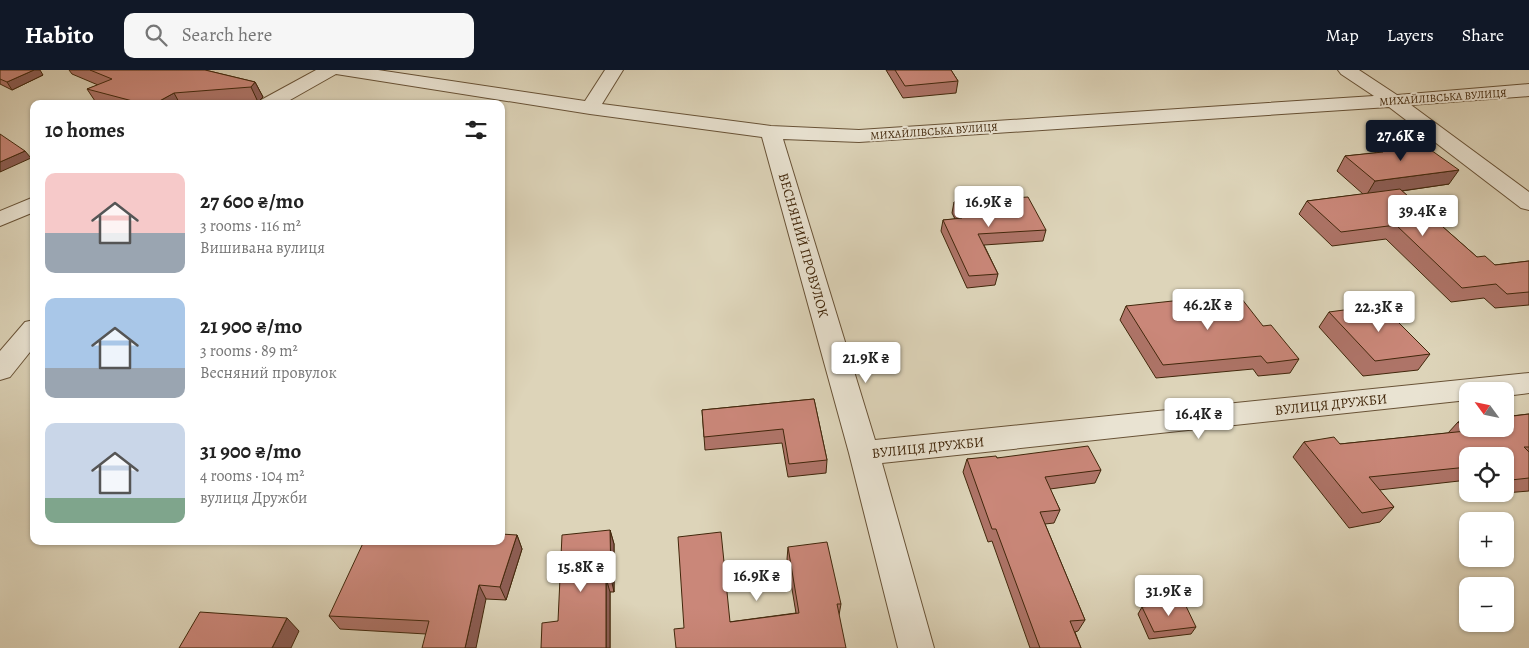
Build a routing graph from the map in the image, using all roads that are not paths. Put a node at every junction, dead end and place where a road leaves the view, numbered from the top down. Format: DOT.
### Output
graph roads {
  1 [pos="330,70"];
  2 [pos="342,70"];
  3 [pos="614,70"];
  4 [pos="1348,70"];
  5 [pos="1529,90"];
  6 [pos="275,100"];
  7 [pos="1393,101"];
  8 [pos="590,108"];
  9 [pos="771,132"];
  10 [pos="1529,203"];
  11 [pos="30,206"];
  12 [pos="0,219"];
  13 [pos="30,334"];
  14 [pos="0,370"];
  15 [pos="1529,383"];
  16 [pos="864,454"];
  17 [pos="916,648"];
  1 -- 6 [label="street"];
  2 -- 8 [label="street, МИХАЙЛІВСЬКА ВУЛИЦЯ"];
  3 -- 8 [label="street"];
  4 -- 7 [label="street"];
  5 -- 7 [label="street, МИХАЙЛІВСЬКА ВУЛИЦЯ"];
  7 -- 9 [label="street, МИХАЙЛІВСЬКА ВУЛИЦЯ"];
  7 -- 10 [label="street"];
  8 -- 9 [label="street, МИХАЙЛІВСЬКА ВУЛИЦЯ"];
  9 -- 16 [label="street, ВЕСНЯНИЙ ПРОВУЛОК"];
  11 -- 12 [label="street"];
  13 -- 14 [label="street"];
  15 -- 16 [label="street, ВУЛИЦЯ ДРУЖБИ"];
  16 -- 17 [label="street, ВЕСНЯНИЙ ПРОВУЛОК"];
}
